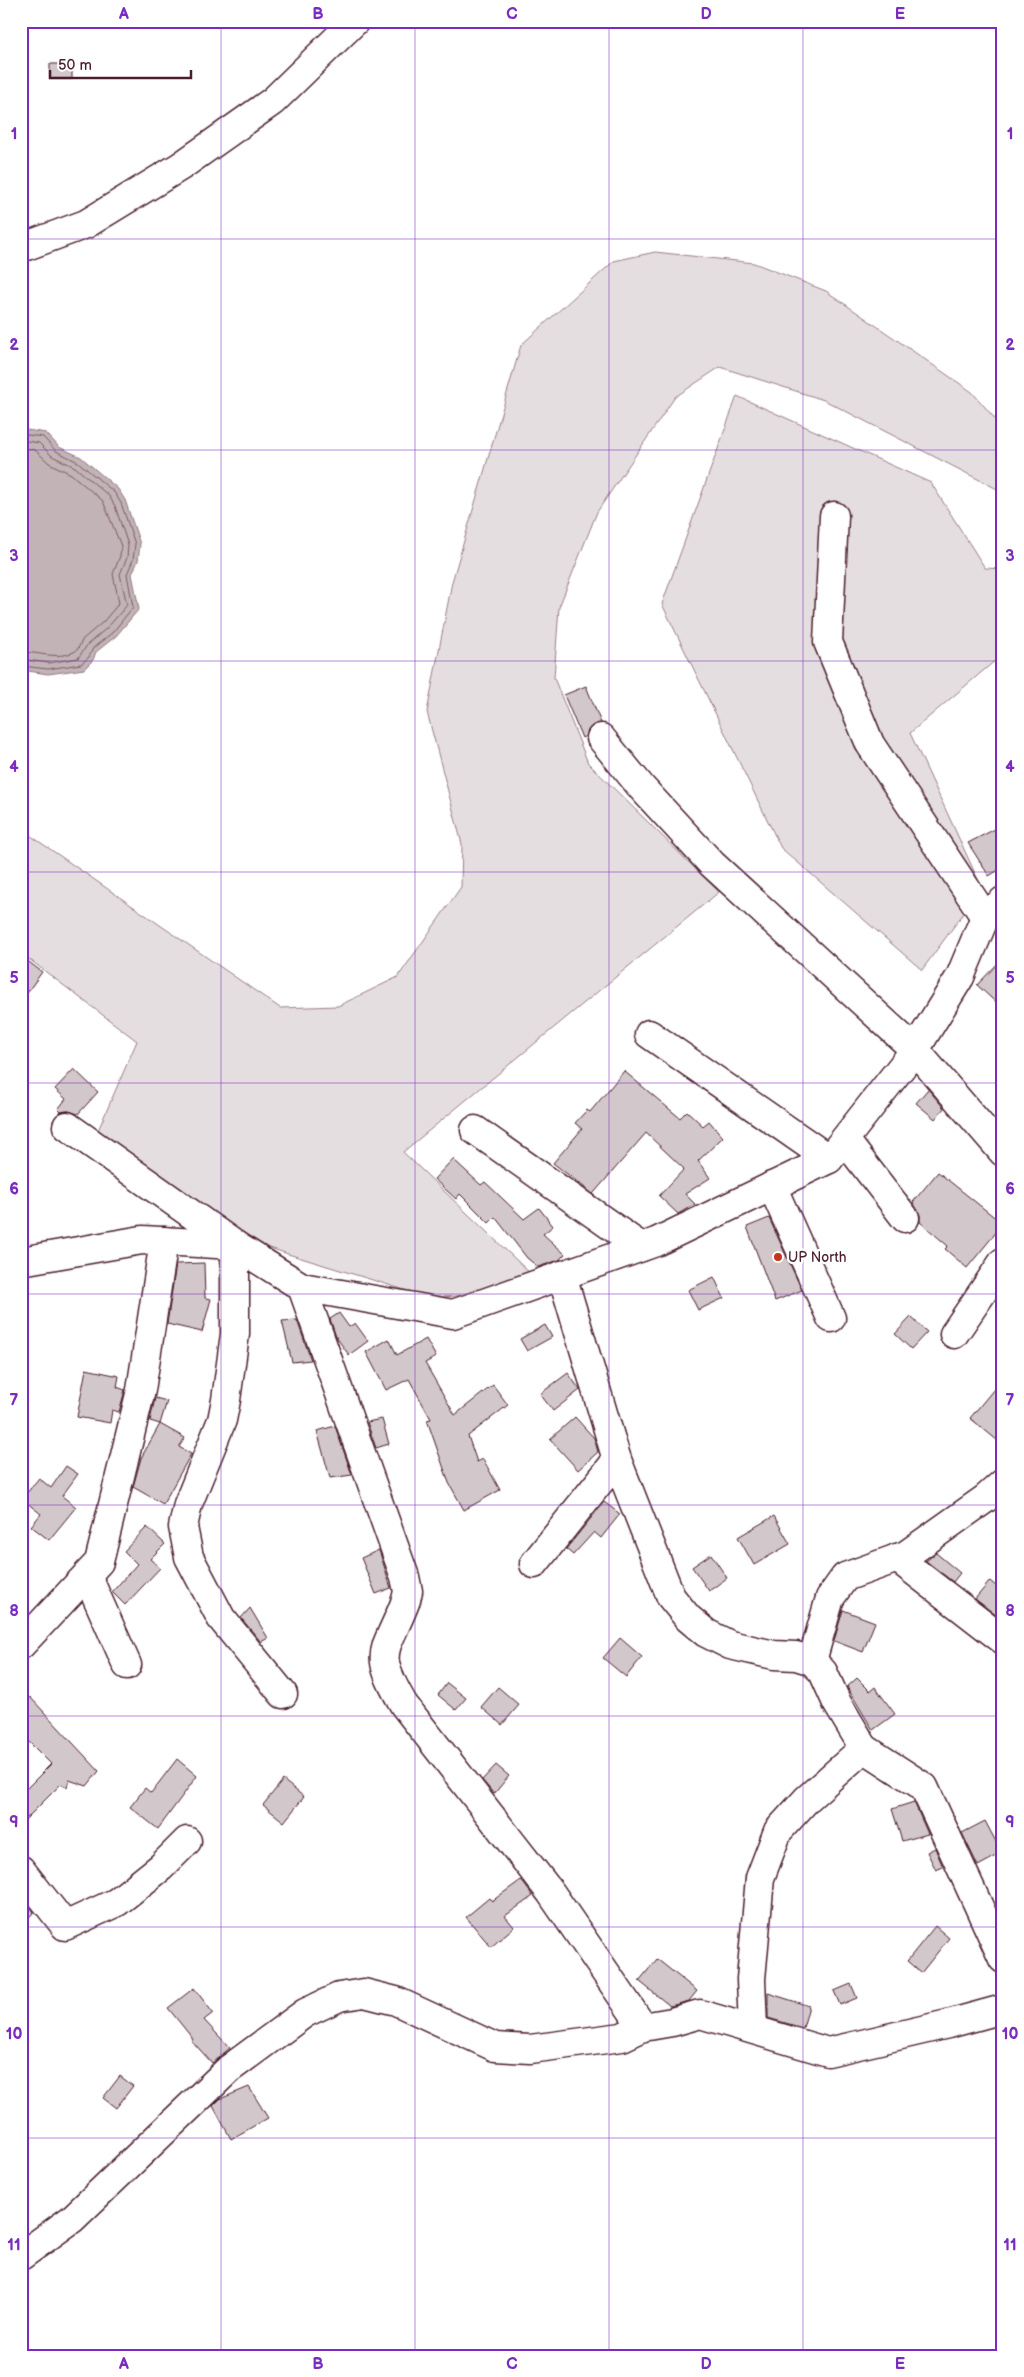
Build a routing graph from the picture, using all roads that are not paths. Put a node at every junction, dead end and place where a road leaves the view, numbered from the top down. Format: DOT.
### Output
graph roads {
  1 [pos="355,21"];
  2 [pos="21,248"];
  3 [pos="834,516"];
  4 [pos="601,738"];
  5 [pos="994,909"];
  6 [pos="648,1034"];
  7 [pos="915,1050"];
  8 [pos="67,1126"];
  9 [pos="474,1130"];
  10 [pos="837,1149"];
  11 [pos="1003,1152"];
  12 [pos="772,1186"];
  13 [pos="905,1218"];
  14 [pos="164,1241"];
  15 [pos="235,1246"];
  16 [pos="641,1247"];
  17 [pos="21,1261"];
  18 [pos="1003,1262"];
  19 [pos="562,1275"];
  20 [pos="302,1287"];
  21 [pos="831,1318"];
  22 [pos="954,1334"];
  23 [pos="618,1460"];
  24 [pos="1003,1483"];
  25 [pos="897,1558"];
  26 [pos="534,1564"];
  27 [pos="87,1575"];
  28 [pos="1003,1640"];
  29 [pos="21,1645"];
  30 [pos="812,1661"];
  31 [pos="128,1665"];
  32 [pos="283,1694"];
  33 [pos="864,1748"];
  34 [pos="188,1840"];
  35 [pos="21,1870"];
  36 [pos="1003,1959"];
  37 [pos="1003,2009"];
  38 [pos="642,2027"];
  39 [pos="753,2028"];
  40 [pos="21,2256"];
  1 -- 2 [label="street"];
  3 -- 5 [label="street"];
  4 -- 7 [label="street"];
  5 -- 7 [label="street"];
  6 -- 10 [label="street"];
  7 -- 10 [label="street"];
  7 -- 11 [label="street"];
  8 -- 15 [label="street"];
  9 -- 16 [label="street"];
  10 -- 12 [label="street"];
  10 -- 13 [label="street"];
  12 -- 16 [label="street"];
  12 -- 21 [label="street"];
  14 -- 15 [label="street"];
  14 -- 17 [label="street"];
  14 -- 27 [label="street"];
  15 -- 20 [label="street"];
  15 -- 32 [label="street"];
  16 -- 19 [label="street"];
  18 -- 22 [label="street"];
  19 -- 20 [label="street"];
  19 -- 23 [label="street"];
  20 -- 38 [label="street"];
  23 -- 26 [label="street"];
  23 -- 30 [label="street"];
  24 -- 25 [label="street"];
  25 -- 28 [label="street"];
  25 -- 30 [label="street"];
  27 -- 29 [label="street"];
  27 -- 31 [label="street"];
  30 -- 33 [label="street"];
  33 -- 36 [label="street"];
  33 -- 39 [label="street"];
  34 -- 35 [label="street"];
  37 -- 39 [label="street"];
  38 -- 39 [label="street"];
  38 -- 40 [label="street"];
}
